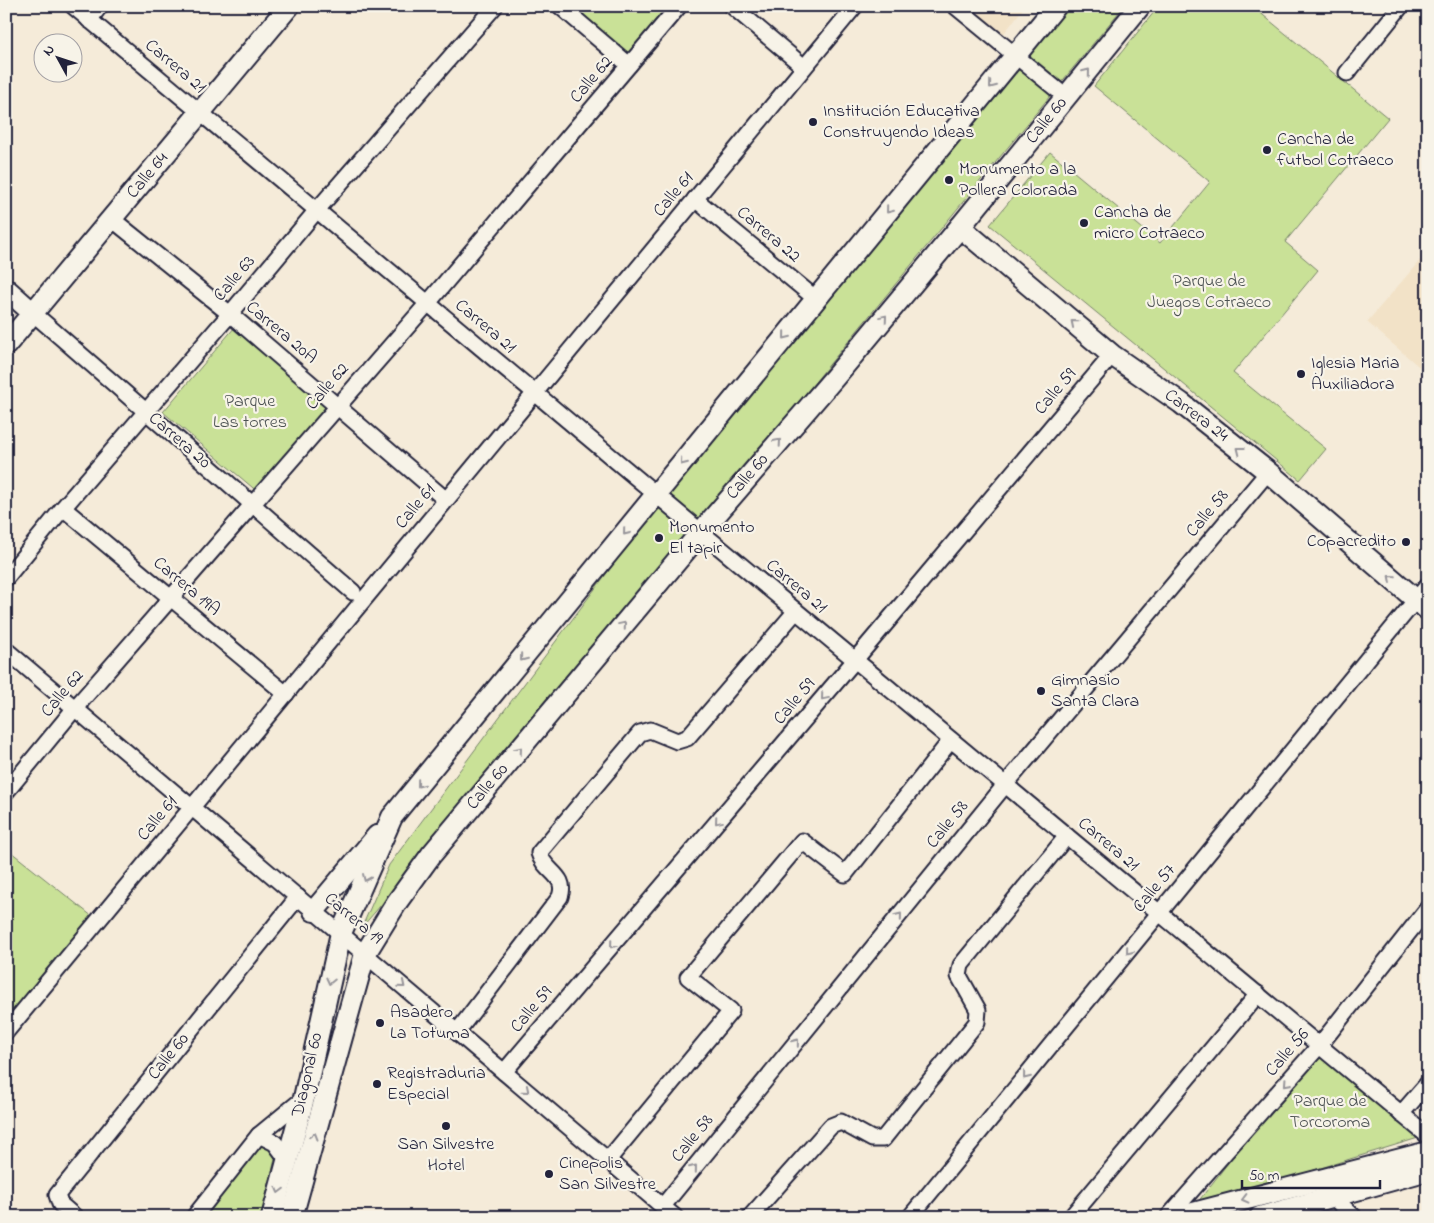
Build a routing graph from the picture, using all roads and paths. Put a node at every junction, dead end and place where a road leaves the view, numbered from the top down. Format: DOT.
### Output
graph roads {
  1 [pos="73,6"];
  2 [pos="100,6"];
  3 [pos="289,6"];
  4 [pos="495,6"];
  5 [pos="560,6"];
  6 [pos="678,6"];
  7 [pos="732,6"];
  8 [pos="854,6"];
  9 [pos="955,6"];
  10 [pos="1056,6"];
  11 [pos="1140,6"];
  12 [pos="1401,6"];
  13 [pos="89,20"];
  14 [pos="1016,56"];
  15 [pos="629,65"];
  16 [pos="804,67"];
  17 [pos="1347,73"];
  18 [pos="1066,97"];
  19 [pos="200,113"];
  20 [pos="695,199"];
  21 [pos="317,210"];
  22 [pos="112,219"];
  23 [pos="960,227"];
  24 [pos="6,289"];
  25 [pos="816,299"];
  26 [pos="428,303"];
  27 [pos="32,313"];
  28 [pos="230,314"];
  29 [pos="6,345"];
  30 [pos="1112,355"];
  31 [pos="535,393"];
  32 [pos="337,405"];
  33 [pos="146,412"];
  34 [pos="1268,472"];
  35 [pos="657,494"];
  36 [pos="446,500"];
  37 [pos="252,505"];
  38 [pos="63,508"];
  39 [pos="701,532"];
  40 [pos="6,578"];
  41 [pos="353,592"];
  42 [pos="170,598"];
  43 [pos="1424,598"];
  44 [pos="796,611"];
  45 [pos="6,650"];
  46 [pos="855,660"];
  47 [pos="286,694"];
  48 [pos="75,708"];
  49 [pos="951,740"];
  50 [pos="1005,785"];
  51 [pos="6,792"];
  52 [pos="192,807"];
  53 [pos="392,817"];
  54 [pos="1067,836"];
  55 [pos="298,897"];
  56 [pos="1428,908"];
  57 [pos="314,911"];
  58 [pos="1160,913"];
  59 [pos="341,933"];
  60 [pos="365,954"];
  61 [pos="1258,994"];
  62 [pos="8,1025"];
  63 [pos="457,1032"];
  64 [pos="1320,1046"];
  65 [pos="504,1072"];
  66 [pos="1428,1083"];
  67 [pos="304,1098"];
  68 [pos="1401,1114"];
  69 [pos="259,1136"];
  70 [pos="1428,1136"];
  71 [pos="1428,1152"];
  72 [pos="287,1159"];
  73 [pos="608,1160"];
  74 [pos="1428,1170"];
  75 [pos="1333,1197"];
  76 [pos="663,1206"];
  77 [pos="75,1217"];
  78 [pos="194,1217"];
  79 [pos="272,1217"];
  80 [pos="292,1217"];
  81 [pos="675,1217"];
  82 [pos="750,1217"];
  83 [pos="910,1217"];
  84 [pos="1071,1217"];
  85 [pos="1168,1217"];
  86 [pos="1178,1217"];
  87 [pos="1260,1217"];
  88 [pos="1354,1217"];
  1 -- 13 [label="street, Carrera 21"];
  2 -- 13 [label="street"];
  3 -- 19 [label="street, Calle 64"];
  4 -- 21 [label="street, Calle 63"];
  5 -- 15 [label="street"];
  6 -- 15 [label="street, Calle 62"];
  7 -- 16 [label="street"];
  8 -- 16 [label="street, Calle 61"];
  9 -- 14 [label="street"];
  10 -- 14 [label="street"];
  18 -- 11 [label="street, Calle 60, one-way"];
  12 -- 17 [label="street"];
  13 -- 19 [label="street, Carrera 21"];
  14 -- 18 [label="street"];
  14 -- 25 [label="street, one-way"];
  15 -- 26 [label="street, Calle 62"];
  16 -- 20 [label="street, Calle 61"];
  18 -- 23 [label="street, Calle 60"];
  19 -- 21 [label="street, Carrera 21"];
  19 -- 22 [label="street, Calle 64"];
  20 -- 25 [label="street, Carrera 22"];
  20 -- 31 [label="street, Calle 61"];
  21 -- 26 [label="street, Carrera 21"];
  21 -- 28 [label="street, Calle 63"];
  22 -- 27 [label="street, Calle 64"];
  22 -- 28 [label="street, Carrera 20A"];
  30 -- 23 [label="street, Carrera 24, one-way"];
  39 -- 23 [label="street, Calle 60, one-way"];
  24 -- 27 [label="street, Carrera 20"];
  25 -- 35 [label="street, one-way"];
  26 -- 31 [label="street, Carrera 21"];
  26 -- 32 [label="street, Calle 62"];
  27 -- 29 [label="street, Calle 64"];
  27 -- 33 [label="street, Carrera 20"];
  28 -- 32 [label="street, Carrera 20A"];
  28 -- 33 [label="street, Calle 63"];
  34 -- 30 [label="street, Carrera 24, one-way"];
  30 -- 46 [label="street, Calle 59"];
  31 -- 35 [label="street, Carrera 21"];
  31 -- 36 [label="street, Calle 61"];
  32 -- 36 [label="street, Carrera 20A"];
  32 -- 37 [label="street, Calle 62"];
  33 -- 37 [label="street, Carrera 20"];
  33 -- 38 [label="street, Calle 63"];
  43 -- 34 [label="street, Carrera 24, one-way"];
  34 -- 50 [label="street, Calle 58"];
  35 -- 39 [label="street, Carrera 21"];
  35 -- 53 [label="street, one-way"];
  36 -- 47 [label="street, Calle 61"];
  37 -- 41 [label="street, Carrera 20"];
  37 -- 42 [label="street, Calle 62"];
  38 -- 40 [label="street, Calle 63"];
  38 -- 42 [label="street, Carrera 19A"];
  39 -- 44 [label="street, Carrera 21"];
  60 -- 39 [label="street, Calle 60, one-way"];
  42 -- 47 [label="street, Carrera 19A"];
  42 -- 48 [label="street, Calle 62"];
  43 -- 58 [label="street, Calle 57"];
  44 -- 46 [label="street, Carrera 21"];
  44 -- 63 [label="street"];
  45 -- 48 [label="street, Carrera 19"];
  46 -- 49 [label="street, Carrera 21"];
  46 -- 65 [label="street, Calle 59, one-way"];
  47 -- 52 [label="street, Calle 61"];
  48 -- 51 [label="street, Calle 62"];
  48 -- 52 [label="street, Carrera 19"];
  49 -- 50 [label="street, Carrera 21"];
  49 -- 73 [label="street"];
  50 -- 54 [label="street, Carrera 21"];
  76 -- 50 [label="street, Calle 58, one-way"];
  52 -- 55 [label="street, Carrera 19"];
  52 -- 62 [label="street, Calle 61"];
  53 -- 57 [label="street"];
  53 -- 59 [label="street, one-way"];
  54 -- 58 [label="street, Carrera 21"];
  54 -- 82 [label="street"];
  55 -- 57 [label="street, Carrera 19"];
  55 -- 77 [label="street, Calle 60"];
  56 -- 64 [label="street, Calle 56"];
  57 -- 59 [label="street, Carrera 19"];
  58 -- 61 [label="street, Carrera 21"];
  58 -- 83 [label="street, Calle 57, one-way"];
  59 -- 60 [label="street, Carrera 19"];
  59 -- 67 [label="street, Diagonal 60, one-way"];
  60 -- 63 [label="street, Carrera 19, one-way"];
  80 -- 60 [label="street, Diagonal 60, one-way"];
  61 -- 64 [label="street, Carrera 21"];
  61 -- 84 [label="street"];
  63 -- 65 [label="street, Carrera 19"];
  64 -- 68 [label="street, Carrera 21"];
  64 -- 85 [label="street, Calle 56, one-way"];
  65 -- 73 [label="street, Carrera 19, one-way"];
  66 -- 68 [label="street"];
  67 -- 69 [label="street"];
  67 -- 72 [label="street, Diagonal 60"];
  68 -- 70 [label="street, Carrera 21"];
  69 -- 72 [label="street"];
  69 -- 78 [label="street"];
  71 -- 86 [label="street, one-way"];
  72 -- 79 [label="street, Diagonal 60, one-way"];
  73 -- 76 [label="street, Carrera 19"];
  74 -- 75 [label="street"];
  75 -- 87 [label="street"];
  75 -- 88 [label="street"];
  76 -- 81 [label="street, Carrera 19"];
}
